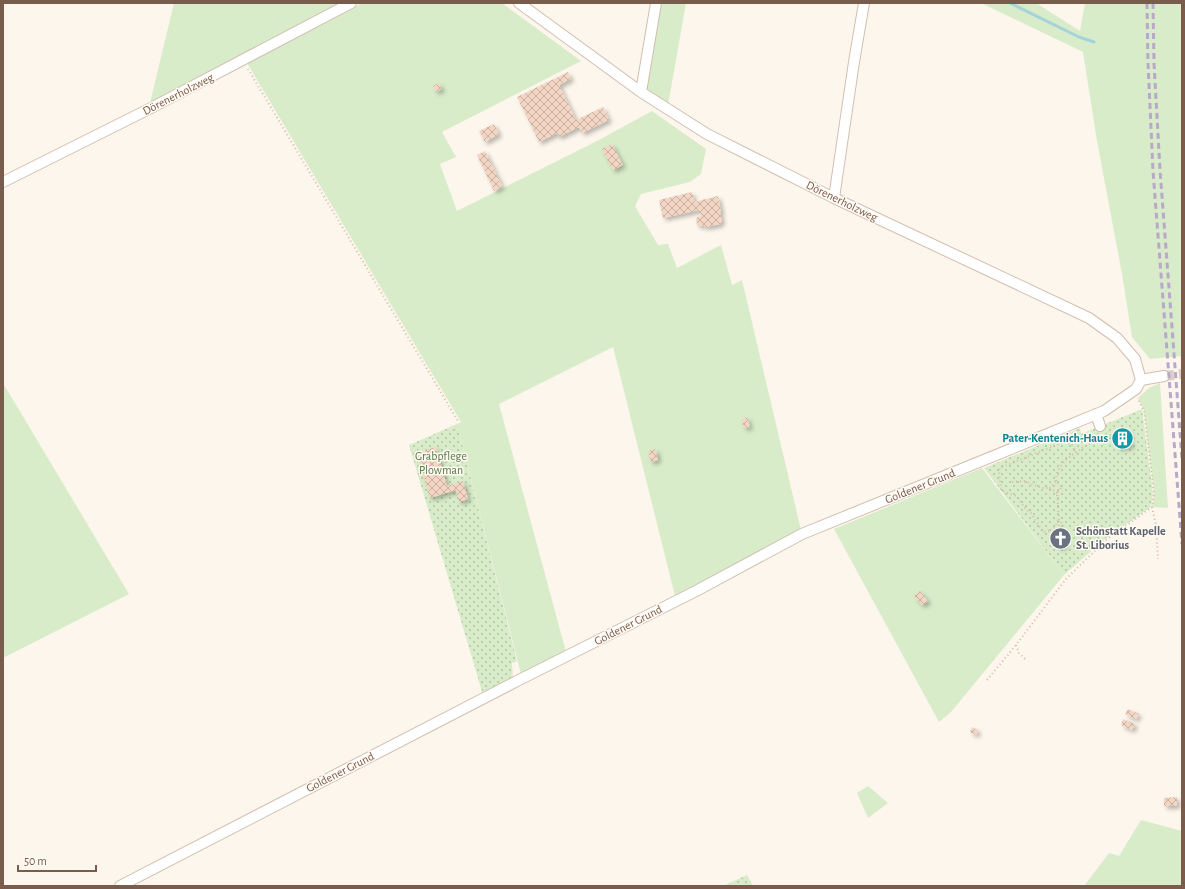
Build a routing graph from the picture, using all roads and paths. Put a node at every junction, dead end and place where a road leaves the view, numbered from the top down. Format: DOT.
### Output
graph roads {
  1 [pos="351,3"];
  2 [pos="519,3"];
  3 [pos="656,3"];
  4 [pos="864,3"];
  5 [pos="243,61"];
  6 [pos="641,92"];
  7 [pos="3,182"];
  8 [pos="834,198"];
  9 [pos="1164,376"];
  10 [pos="1141,380"];
  11 [pos="1133,391"];
  12 [pos="1096,414"];
  13 [pos="458,421"];
  14 [pos="1100,426"];
  15 [pos="1116,432"];
  16 [pos="1095,440"];
  17 [pos="1076,453"];
  18 [pos="1056,481"];
  19 [pos="1012,482"];
  20 [pos="1050,488"];
  21 [pos="1057,493"];
  22 [pos="1152,507"];
  23 [pos="1059,519"];
  24 [pos="1060,529"];
  25 [pos="1065,529"];
  26 [pos="1052,530"];
  27 [pos="1158,559"];
  28 [pos="1016,645"];
  29 [pos="1027,661"];
  30 [pos="987,680"];
  31 [pos="120,886"];
  1 -- 5 [label="street, Dörenerholzweg"];
  2 -- 6 [label="street, Dörenerholzweg"];
  3 -- 6 [label="street"];
  4 -- 8 [label="street"];
  5 -- 7 [label="street, Dörenerholzweg"];
  5 -- 13 [label="path"];
  6 -- 8 [label="street, Dörenerholzweg"];
  8 -- 10 [label="street, Dörenerholzweg"];
  9 -- 10 [label="street"];
  10 -- 11 [label="street, Goldener Grund"];
  11 -- 12 [label="street, Goldener Grund"];
  11 -- 22 [label="path"];
  12 -- 14 [label="street"];
  12 -- 31 [label="street, Goldener Grund"];
  14 -- 16 [label="path"];
  15 -- 16 [label="path"];
  16 -- 17 [label="path"];
  17 -- 18 [label="path"];
  17 -- 26 [label="path"];
  18 -- 20 [label="path"];
  18 -- 21 [label="path"];
  19 -- 20 [label="path"];
  20 -- 21 [label="path"];
  21 -- 23 [label="path"];
  22 -- 27 [label="path"];
  22 -- 28 [label="path"];
  23 -- 24 [label="path"];
  23 -- 25 [label="path"];
  23 -- 26 [label="path"];
  24 -- 25 [label="path"];
  24 -- 26 [label="path"];
  25 -- 26 [label="path"];
  28 -- 29 [label="path"];
  28 -- 30 [label="path"];
}
